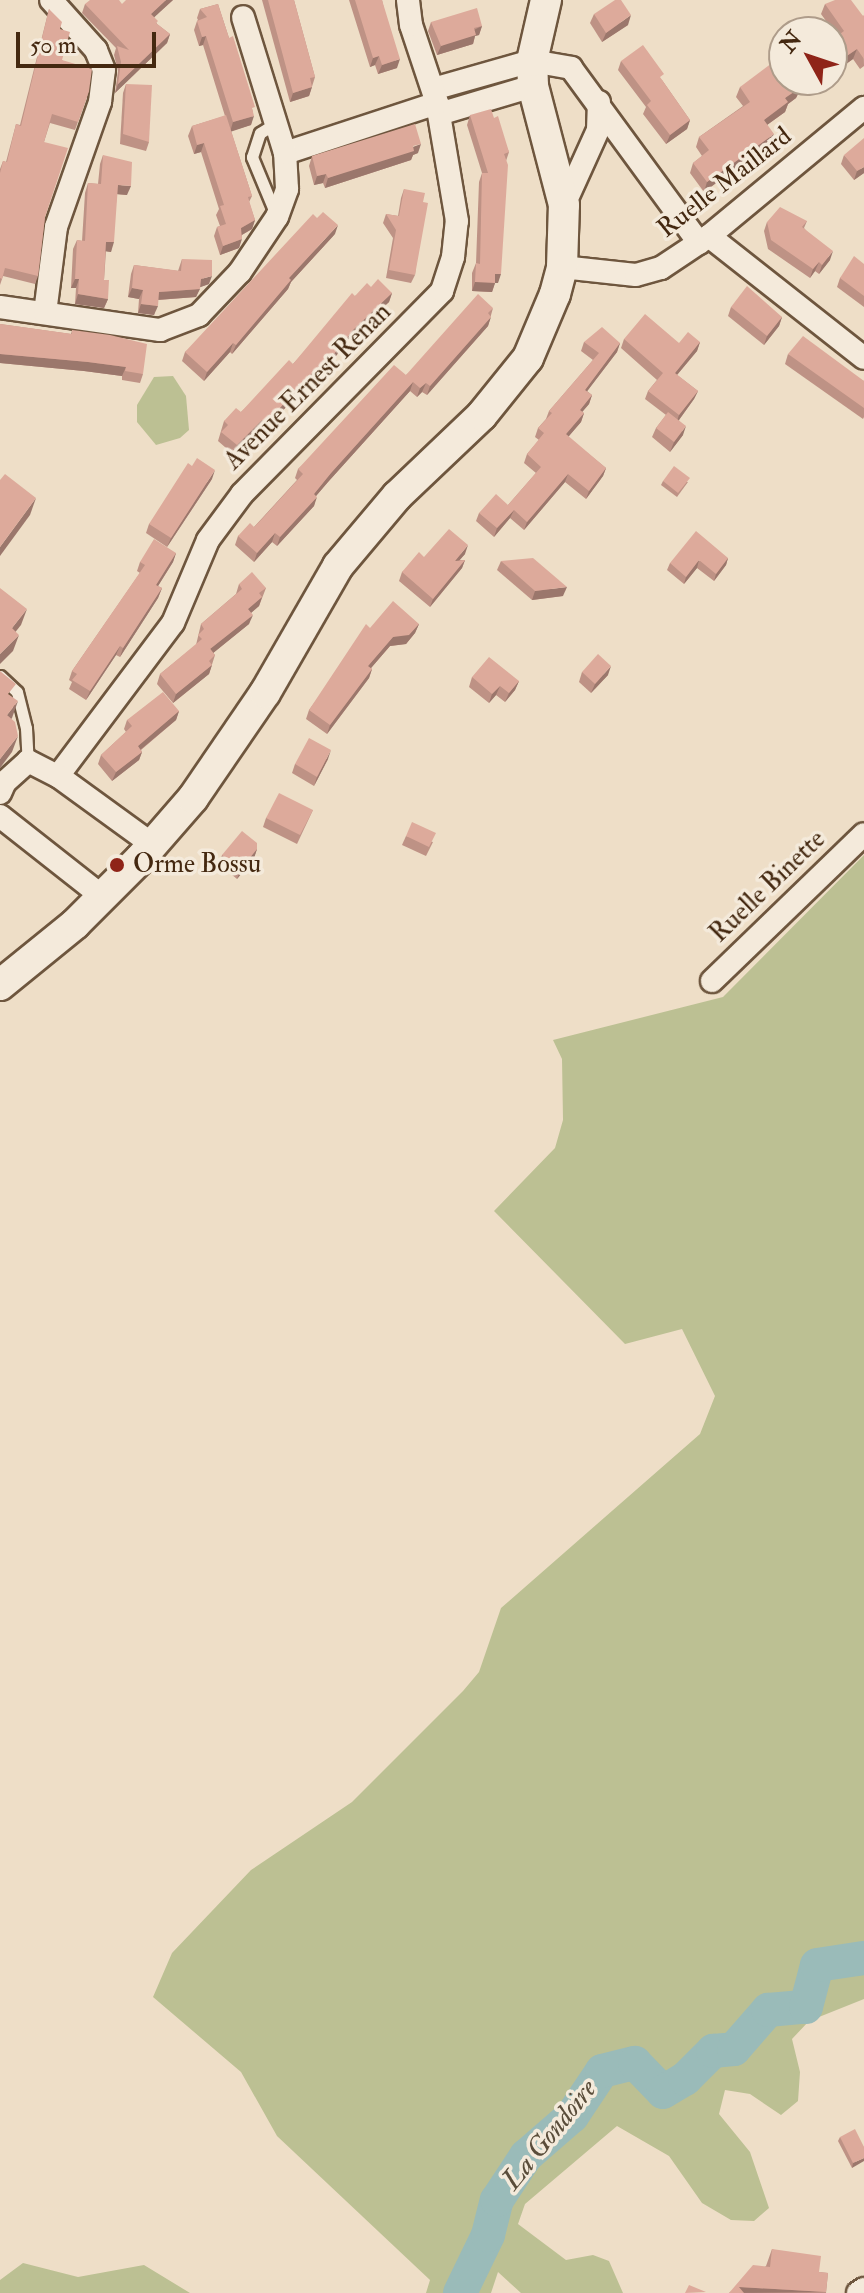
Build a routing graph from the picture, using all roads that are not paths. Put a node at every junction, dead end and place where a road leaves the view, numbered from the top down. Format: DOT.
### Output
graph roads {
  1 [pos="51,0"];
  2 [pos="408,0"];
  3 [pos="546,0"];
  4 [pos="243,17"];
  5 [pos="532,74"];
  6 [pos="436,102"];
  7 [pos="599,102"];
  8 [pos="864,108"];
  9 [pos="276,123"];
  10 [pos="285,153"];
  11 [pos="564,205"];
  12 [pos="277,217"];
  13 [pos="704,239"];
  14 [pos="562,267"];
  15 [pos="0,307"];
  16 [pos="45,313"];
  17 [pos="864,358"];
  18 [pos="0,676"];
  19 [pos="28,761"];
  20 [pos="58,776"];
  21 [pos="0,793"];
  22 [pos="0,816"];
  23 [pos="864,834"];
  24 [pos="146,852"];
  25 [pos="103,897"];
  26 [pos="712,981"];
  27 [pos="0,985"];
  28 [pos="864,2289"];
  29 [pos="858,2293"];
  1 -- 16 [label="street"];
  2 -- 6 [label="street, Avenue Ernest Renan"];
  3 -- 5 [label="main road"];
  4 -- 9 [label="street"];
  5 -- 6 [label="street"];
  5 -- 7 [label="street"];
  5 -- 11 [label="main road"];
  6 -- 10 [label="street"];
  6 -- 20 [label="street, Avenue Ernest Renan"];
  7 -- 11 [label="street"];
  7 -- 13 [label="street"];
  8 -- 13 [label="street, Ruelle Maillard"];
  9 -- 10 [label="street"];
  9 -- 12 [label="lane"];
  10 -- 12 [label="street"];
  11 -- 14 [label="main road"];
  12 -- 16 [label="street"];
  13 -- 14 [label="street, Ruelle Maillard"];
  13 -- 17 [label="street"];
  14 -- 24 [label="main road"];
  15 -- 16 [label="street"];
  18 -- 19 [label="lane"];
  19 -- 20 [label="street"];
  19 -- 21 [label="street"];
  20 -- 24 [label="street"];
  22 -- 25 [label="street"];
  23 -- 26 [label="street, Ruelle Binette"];
  24 -- 25 [label="main road"];
  25 -- 27 [label="main road"];
  28 -- 29 [label="street"];
}
